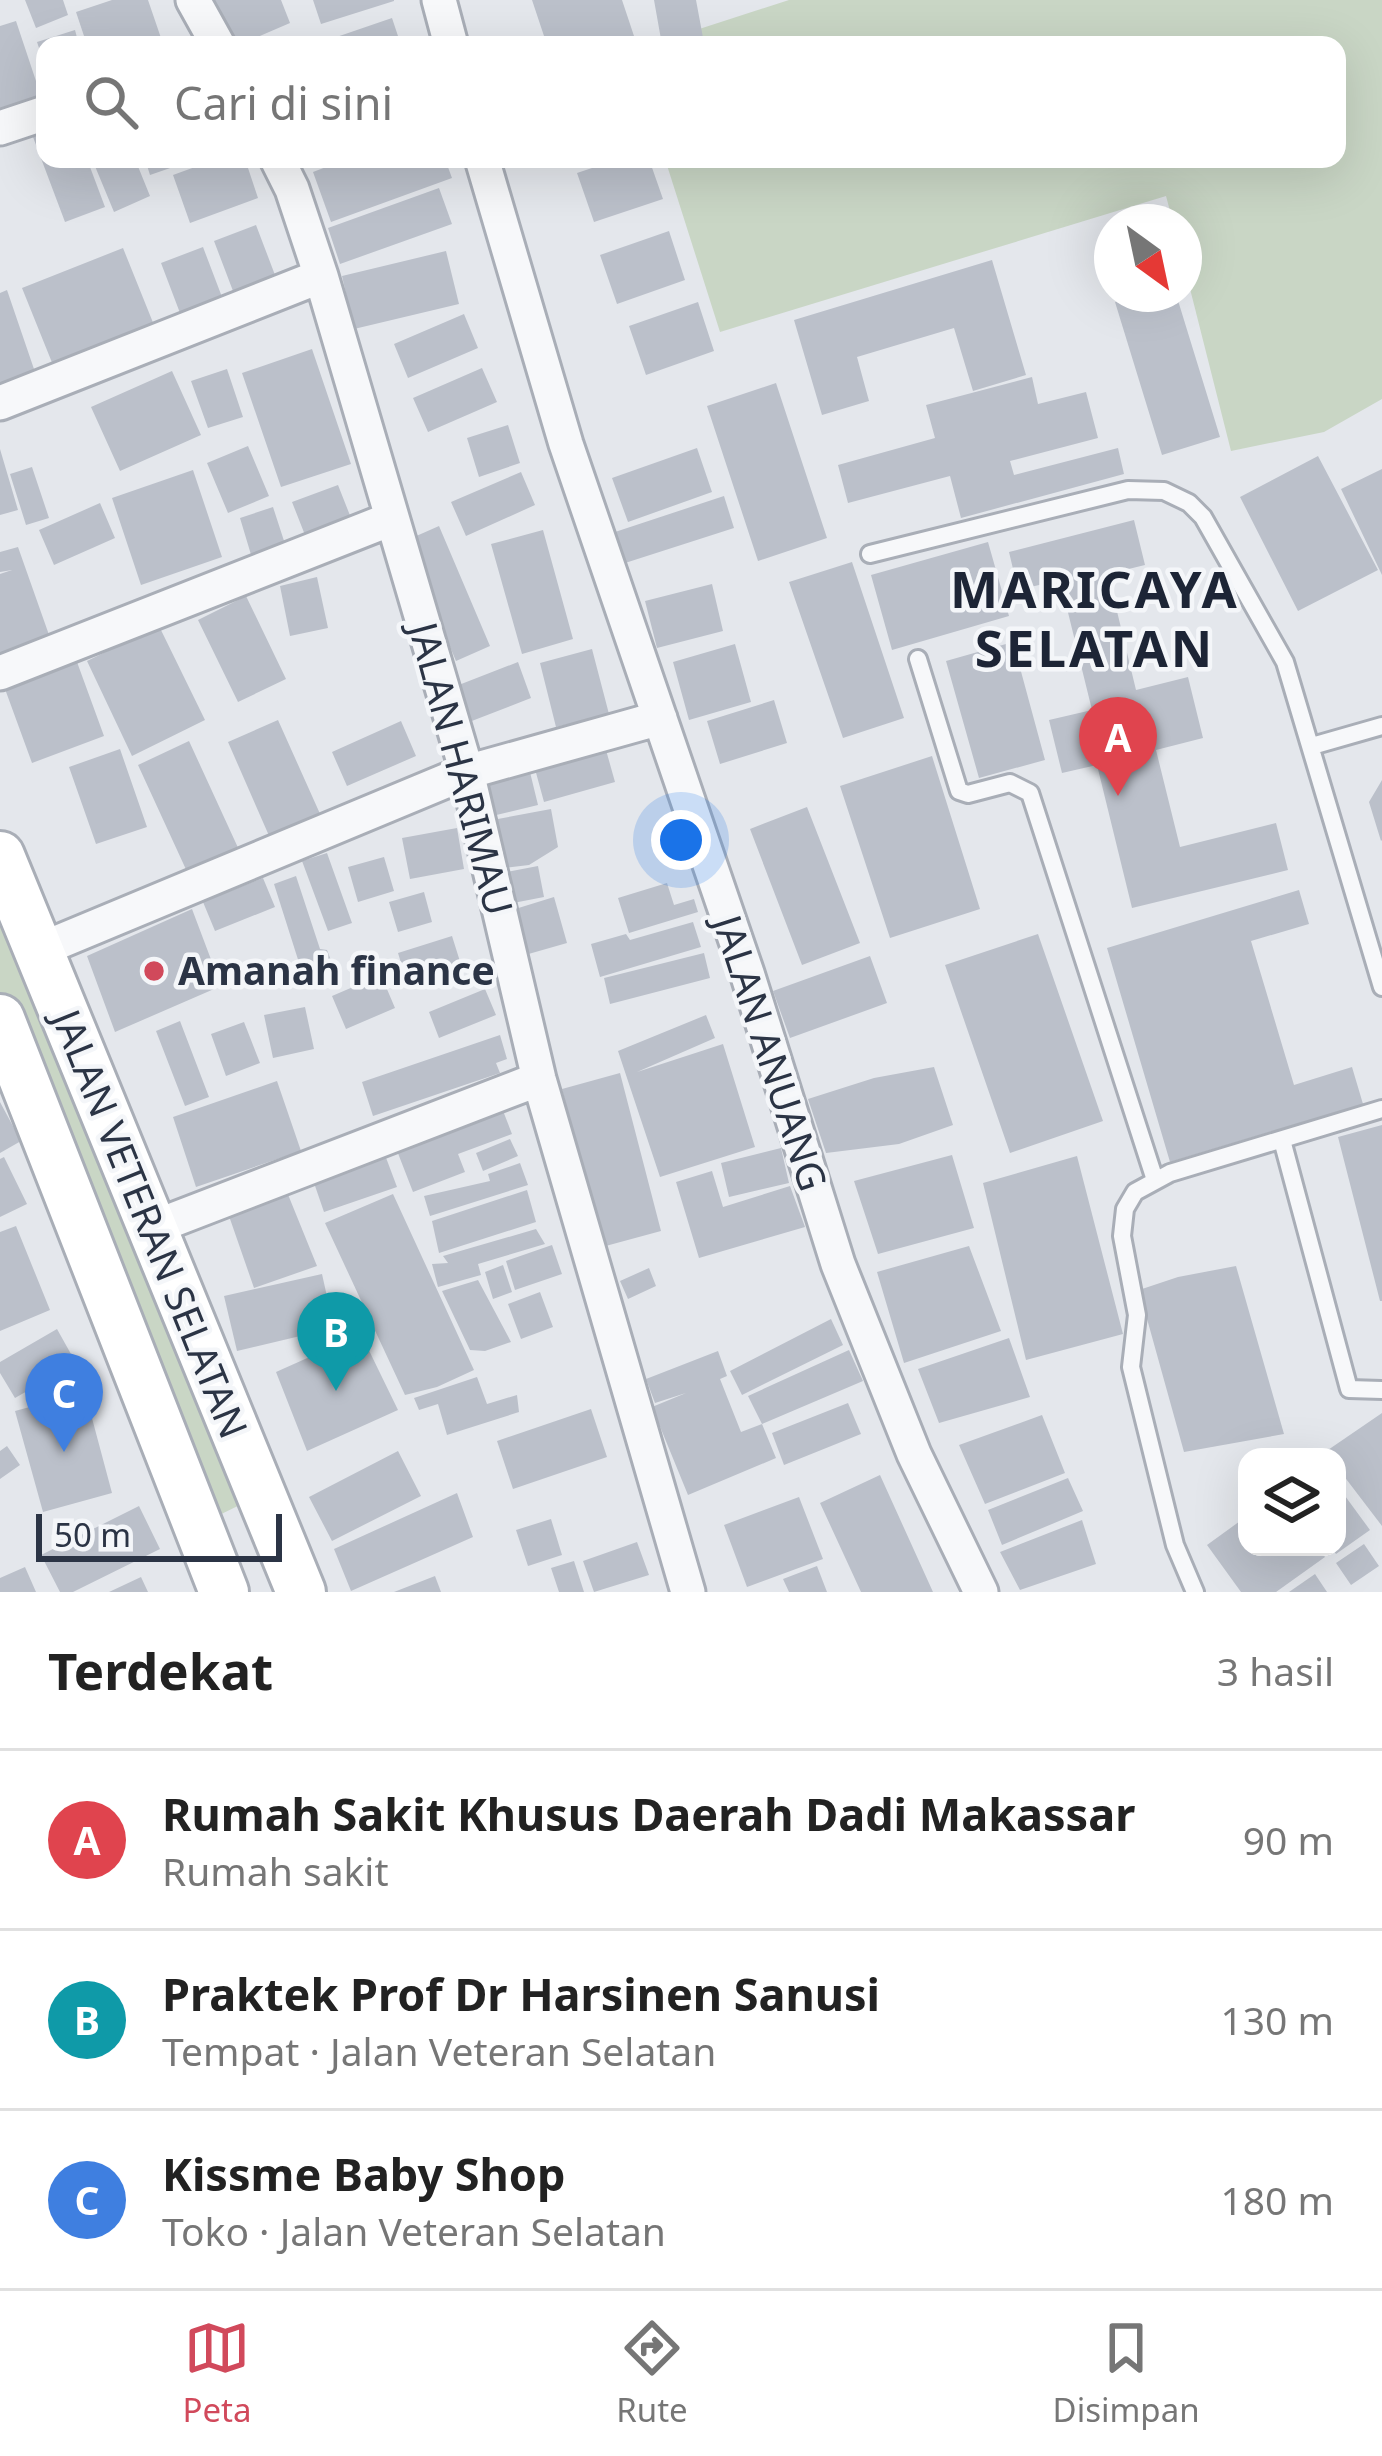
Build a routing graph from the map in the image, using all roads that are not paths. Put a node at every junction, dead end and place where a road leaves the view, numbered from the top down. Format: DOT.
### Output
graph roads {
  1 [pos="193,0"];
  2 [pos="439,0"];
  3 [pos="213,36"];
  4 [pos="449,36"];
  5 [pos="36,116"];
  6 [pos="0,128"];
  7 [pos="282,168"];
  8 [pos="485,168"];
  9 [pos="322,276"];
  10 [pos="0,403"];
  11 [pos="391,519"];
  12 [pos="869,554"];
  13 [pos="918,659"];
  14 [pos="0,673"];
  15 [pos="660,718"];
  16 [pos="1382,726"];
  17 [pos="1312,746"];
  18 [pos="466,772"];
  19 [pos="0,856"];
  20 [pos="37,951"];
  21 [pos="1382,987"];
  22 [pos="0,1019"];
  23 [pos="539,1079"];
  24 [pos="1382,1109"];
  25 [pos="1282,1140"];
  26 [pos="1155,1180"];
  27 [pos="152,1228"];
  28 [pos="1382,1390"];
  29 [pos="278,1536"];
  30 [pos="218,1578"];
  31 [pos="301,1592"];
  32 [pos="688,1592"];
  33 [pos="981,1592"];
  34 [pos="1196,1592"];
  1 -- 3 [label="street"];
  2 -- 4 [label="street"];
  5 -- 6 [label="street"];
  7 -- 9 [label="street, JALAN HARIMAU"];
  8 -- 15 [label="street, JALAN ANUANG"];
  9 -- 10 [label="street"];
  9 -- 11 [label="street, JALAN HARIMAU"];
  11 -- 14 [label="street"];
  11 -- 18 [label="street, JALAN HARIMAU"];
  12 -- 17 [label="lane"];
  13 -- 26 [label="lane"];
  15 -- 18 [label="street"];
  15 -- 33 [label="street, JALAN ANUANG"];
  16 -- 17 [label="lane"];
  17 -- 21 [label="lane"];
  18 -- 20 [label="street"];
  18 -- 23 [label="street, JALAN HARIMAU"];
  19 -- 20 [label="main road, JALAN VETERAN SELATAN"];
  20 -- 27 [label="main road, JALAN VETERAN SELATAN"];
  22 -- 30 [label="main road, JALAN VETERAN SELATAN"];
  23 -- 27 [label="street"];
  23 -- 32 [label="street, JALAN HARIMAU"];
  24 -- 25 [label="lane"];
  25 -- 26 [label="lane"];
  25 -- 28 [label="lane"];
  26 -- 34 [label="lane"];
  27 -- 29 [label="main road, JALAN VETERAN SELATAN"];
  29 -- 30 [label="main road"];
  29 -- 31 [label="main road, JALAN VETERAN SELATAN"];
}
